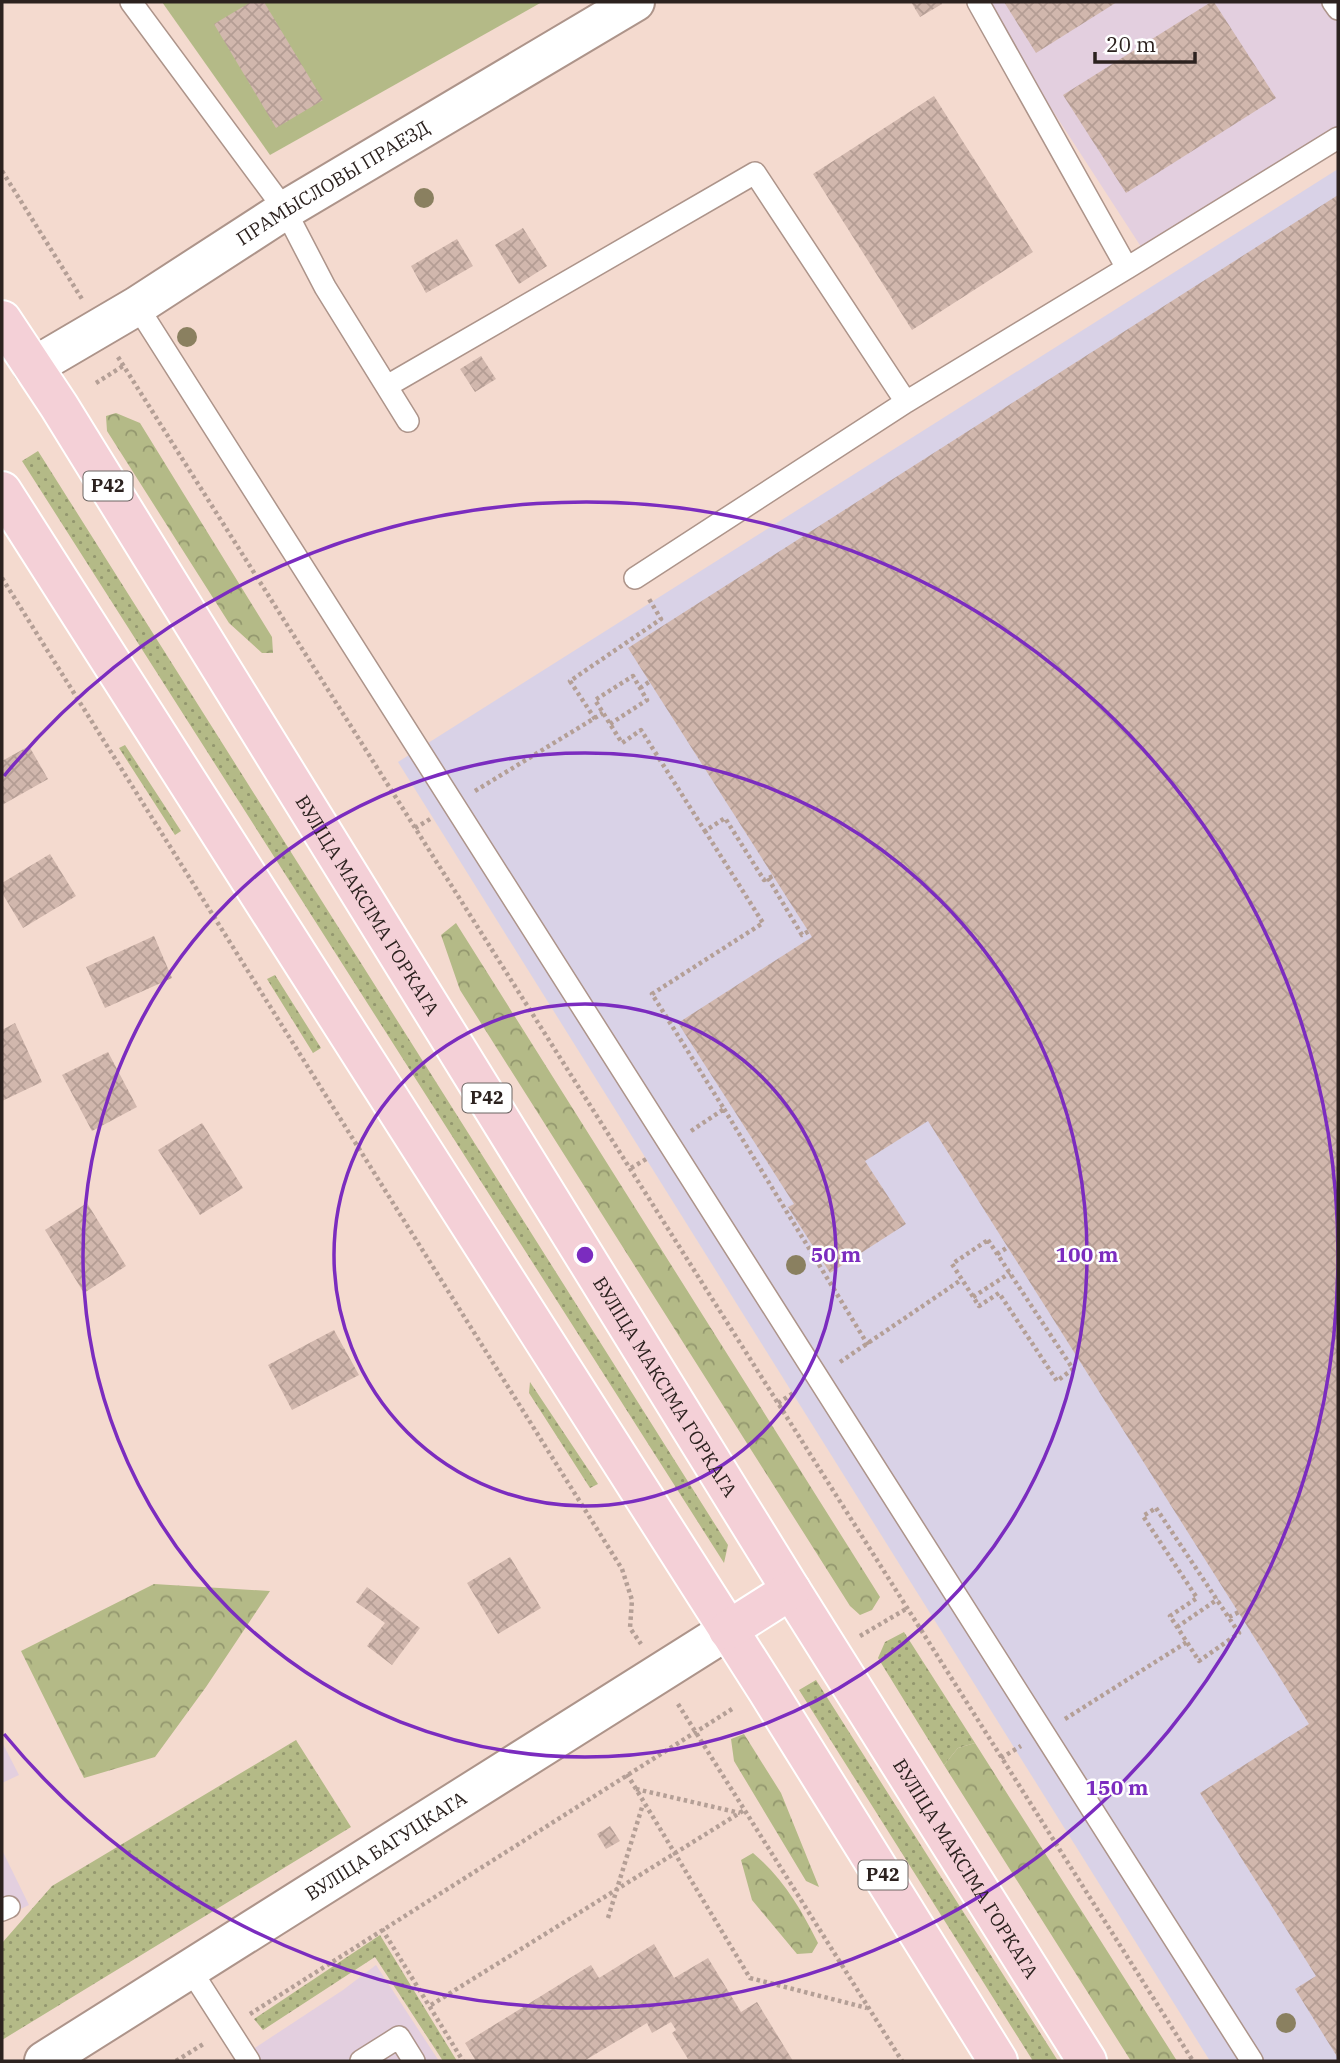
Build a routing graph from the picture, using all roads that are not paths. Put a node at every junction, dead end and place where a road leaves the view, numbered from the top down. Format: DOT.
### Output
graph roads {
  1 [pos="131,2"];
  2 [pos="635,2"];
  3 [pos="978,2"];
  4 [pos="1334,2"];
  5 [pos="1338,9"];
  6 [pos="1338,138"];
  7 [pos="285,209"];
  8 [pos="1127,268"];
  9 [pos="137,306"];
  10 [pos="2,320"];
  11 [pos="33,367"];
  12 [pos="387,386"];
  13 [pos="906,402"];
  14 [pos="408,421"];
  15 [pos="2,492"];
  16 [pos="635,578"];
  17 [pos="791,1590"];
  18 [pos="728,1630"];
  19 [pos="190,1969"];
  20 [pos="44,2061"];
  21 [pos="249,2061"];
  22 [pos="361,2061"];
  23 [pos="414,2061"];
  24 [pos="999,2061"];
  25 [pos="1087,2061"];
  26 [pos="1252,2061"];
  1 -- 7 [label="lane"];
  2 -- 7 [label="main road, ПРАМЫСЛОВЫ ПРАЕЗД"];
  3 -- 8 [label="lane"];
  4 -- 5 [label="lane"];
  6 -- 8 [label="lane"];
  7 -- 9 [label="main road, ПРАМЫСЛОВЫ ПРАЕЗД"];
  7 -- 12 [label="lane"];
  8 -- 13 [label="lane"];
  9 -- 11 [label="main road, ПРАМЫСЛОВЫ ПРАЕЗД"];
  9 -- 26 [label="lane"];
  10 -- 11 [label="main road, ВУЛІЦА МАКСІМА ГОРКАГА / Р42"];
  11 -- 17 [label="main road, ВУЛІЦА МАКСІМА ГОРКАГА / Р42"];
  12 -- 13 [label="lane"];
  12 -- 14 [label="lane"];
  13 -- 16 [label="lane"];
  15 -- 18 [label="main road, Р42"];
  17 -- 18 [label="main road"];
  17 -- 25 [label="main road, ВУЛІЦА МАКСІМА ГОРКАГА / Р42"];
  18 -- 19 [label="main road, ВУЛІЦА БАГУЦКАГА"];
  18 -- 24 [label="main road, Р42"];
  19 -- 20 [label="main road, ВУЛІЦА БАГУЦКАГА"];
  19 -- 21 [label="lane"];
  22 -- 23 [label="lane"];
}
